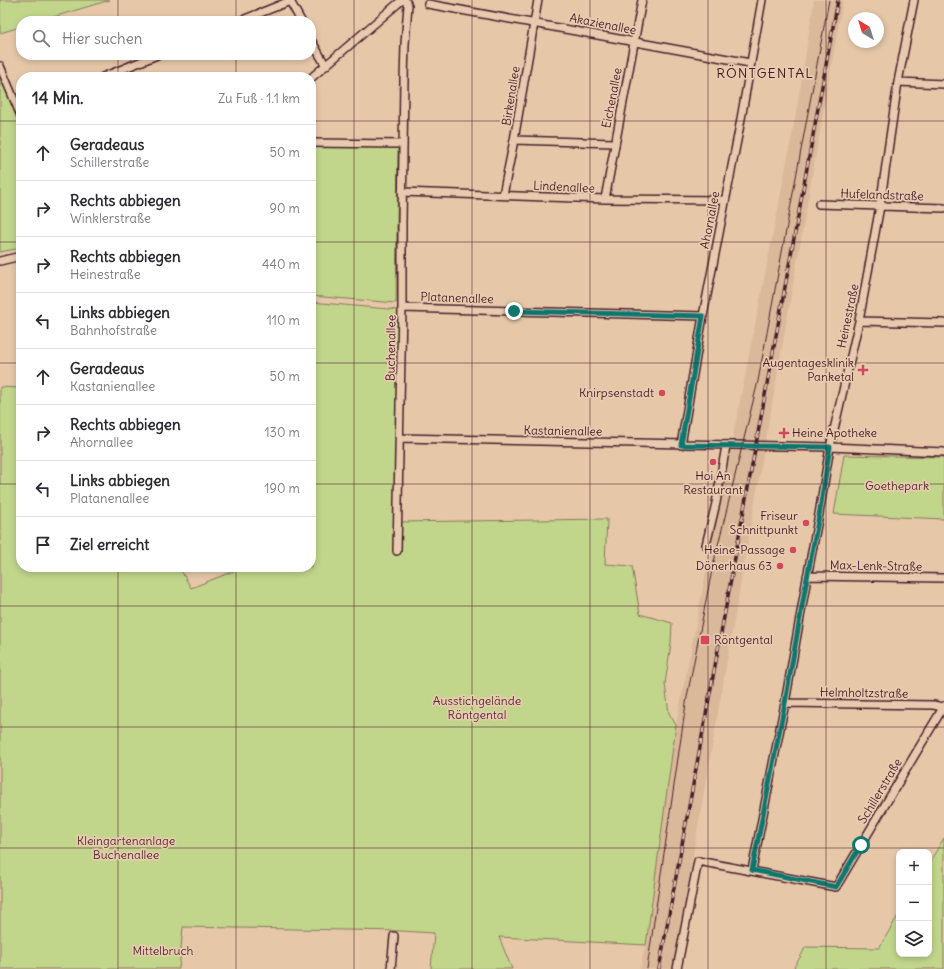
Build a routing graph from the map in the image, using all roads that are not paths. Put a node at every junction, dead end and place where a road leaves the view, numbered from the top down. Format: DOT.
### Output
graph roads {
  1 [pos="402,0"];
  2 [pos="405,0"];
  3 [pos="538,0"];
  4 [pos="642,0"];
  5 [pos="762,0"];
  6 [pos="914,0"];
  7 [pos="428,4"];
  8 [pos="252,16"];
  9 [pos="298,16"];
  10 [pos="534,22"];
  11 [pos="634,41"];
  12 [pos="316,49"];
  13 [pos="145,60"];
  14 [pos="750,63"];
  15 [pos="0,66"];
  16 [pos="326,66"];
  17 [pos="115,72"];
  18 [pos="316,74"];
  19 [pos="898,82"];
  20 [pos="944,84"];
  21 [pos="16,104"];
  22 [pos="514,140"];
  23 [pos="316,143"];
  24 [pos="614,143"];
  25 [pos="403,144"];
  26 [pos="402,192"];
  27 [pos="503,195"];
  28 [pos="605,199"];
  29 [pos="725,200"];
  30 [pos="819,204"];
  31 [pos="880,206"];
  32 [pos="944,208"];
  33 [pos="16,257"];
  34 [pos="0,261"];
  35 [pos="402,308"];
  36 [pos="703,316"];
  37 [pos="859,321"];
  38 [pos="944,323"];
  39 [pos="400,438"];
  40 [pos="681,445"];
  41 [pos="726,446"];
  42 [pos="830,447"];
  43 [pos="944,452"];
  44 [pos="706,545"];
  45 [pos="397,551"];
  46 [pos="807,576"];
  47 [pos="944,578"];
  48 [pos="785,703"];
  49 [pos="944,707"];
  50 [pos="752,870"];
  51 [pos="394,936"];
  52 [pos="391,969"];
  53 [pos="677,969"];
  1 -- 16 [label="street"];
  2 -- 25 [label="street, Buchenallee"];
  3 -- 10 [label="street, Birkenallee"];
  4 -- 11 [label="street, Eichenallee"];
  5 -- 14 [label="street, Ahornallee"];
  6 -- 19 [label="street, Heinestraße"];
  7 -- 10 [label="street, Akazienallee"];
  8 -- 9 [label="street"];
  10 -- 11 [label="street, Akazienallee"];
  10 -- 22 [label="street, Birkenallee"];
  11 -- 14 [label="street, Akazienallee"];
  11 -- 24 [label="street, Eichenallee"];
  12 -- 16 [label="street"];
  13 -- 17 [label="street"];
  14 -- 29 [label="street, Ahornallee"];
  15 -- 21 [label="street"];
  16 -- 18 [label="street"];
  19 -- 20 [label="street"];
  19 -- 31 [label="street, Heinestraße"];
  22 -- 24 [label="street"];
  22 -- 27 [label="street, Birkenallee"];
  23 -- 25 [label="street"];
  24 -- 28 [label="street, Eichenallee"];
  25 -- 26 [label="street, Buchenallee"];
  26 -- 27 [label="street, Lindenallee"];
  26 -- 35 [label="street, Buchenallee"];
  27 -- 28 [label="street, Lindenallee"];
  28 -- 29 [label="street, Lindenallee"];
  29 -- 36 [label="street, Ahornallee"];
  30 -- 31 [label="street, Hufelandstraße"];
  31 -- 32 [label="street, Hufelandstraße"];
  31 -- 37 [label="street, Heinestraße"];
  33 -- 34 [label="street"];
  35 -- 36 [label="street, Platanenallee"];
  35 -- 39 [label="street, Buchenallee"];
  36 -- 40 [label="street, Ahornallee"];
  37 -- 38 [label="street"];
  37 -- 42 [label="street, Heinestraße"];
  39 -- 40 [label="street, Kastanienallee"];
  39 -- 45 [label="street, Buchenallee"];
  40 -- 41 [label="street, Kastanienallee"];
  41 -- 42 [label="street, Kastanienallee"];
  41 -- 44 [label="street"];
  42 -- 43 [label="street, Kastanienallee"];
  42 -- 46 [label="street, Heinestraße"];
  46 -- 47 [label="street, Max-Lenk-Straße"];
  46 -- 48 [label="street, Heinestraße"];
  48 -- 49 [label="street, Helmholtzstraße"];
  48 -- 50 [label="street, Heinestraße"];
  49 -- 50 [label="street, Schillerstraße"];
  50 -- 53 [label="street"];
  51 -- 52 [label="street"];
}
